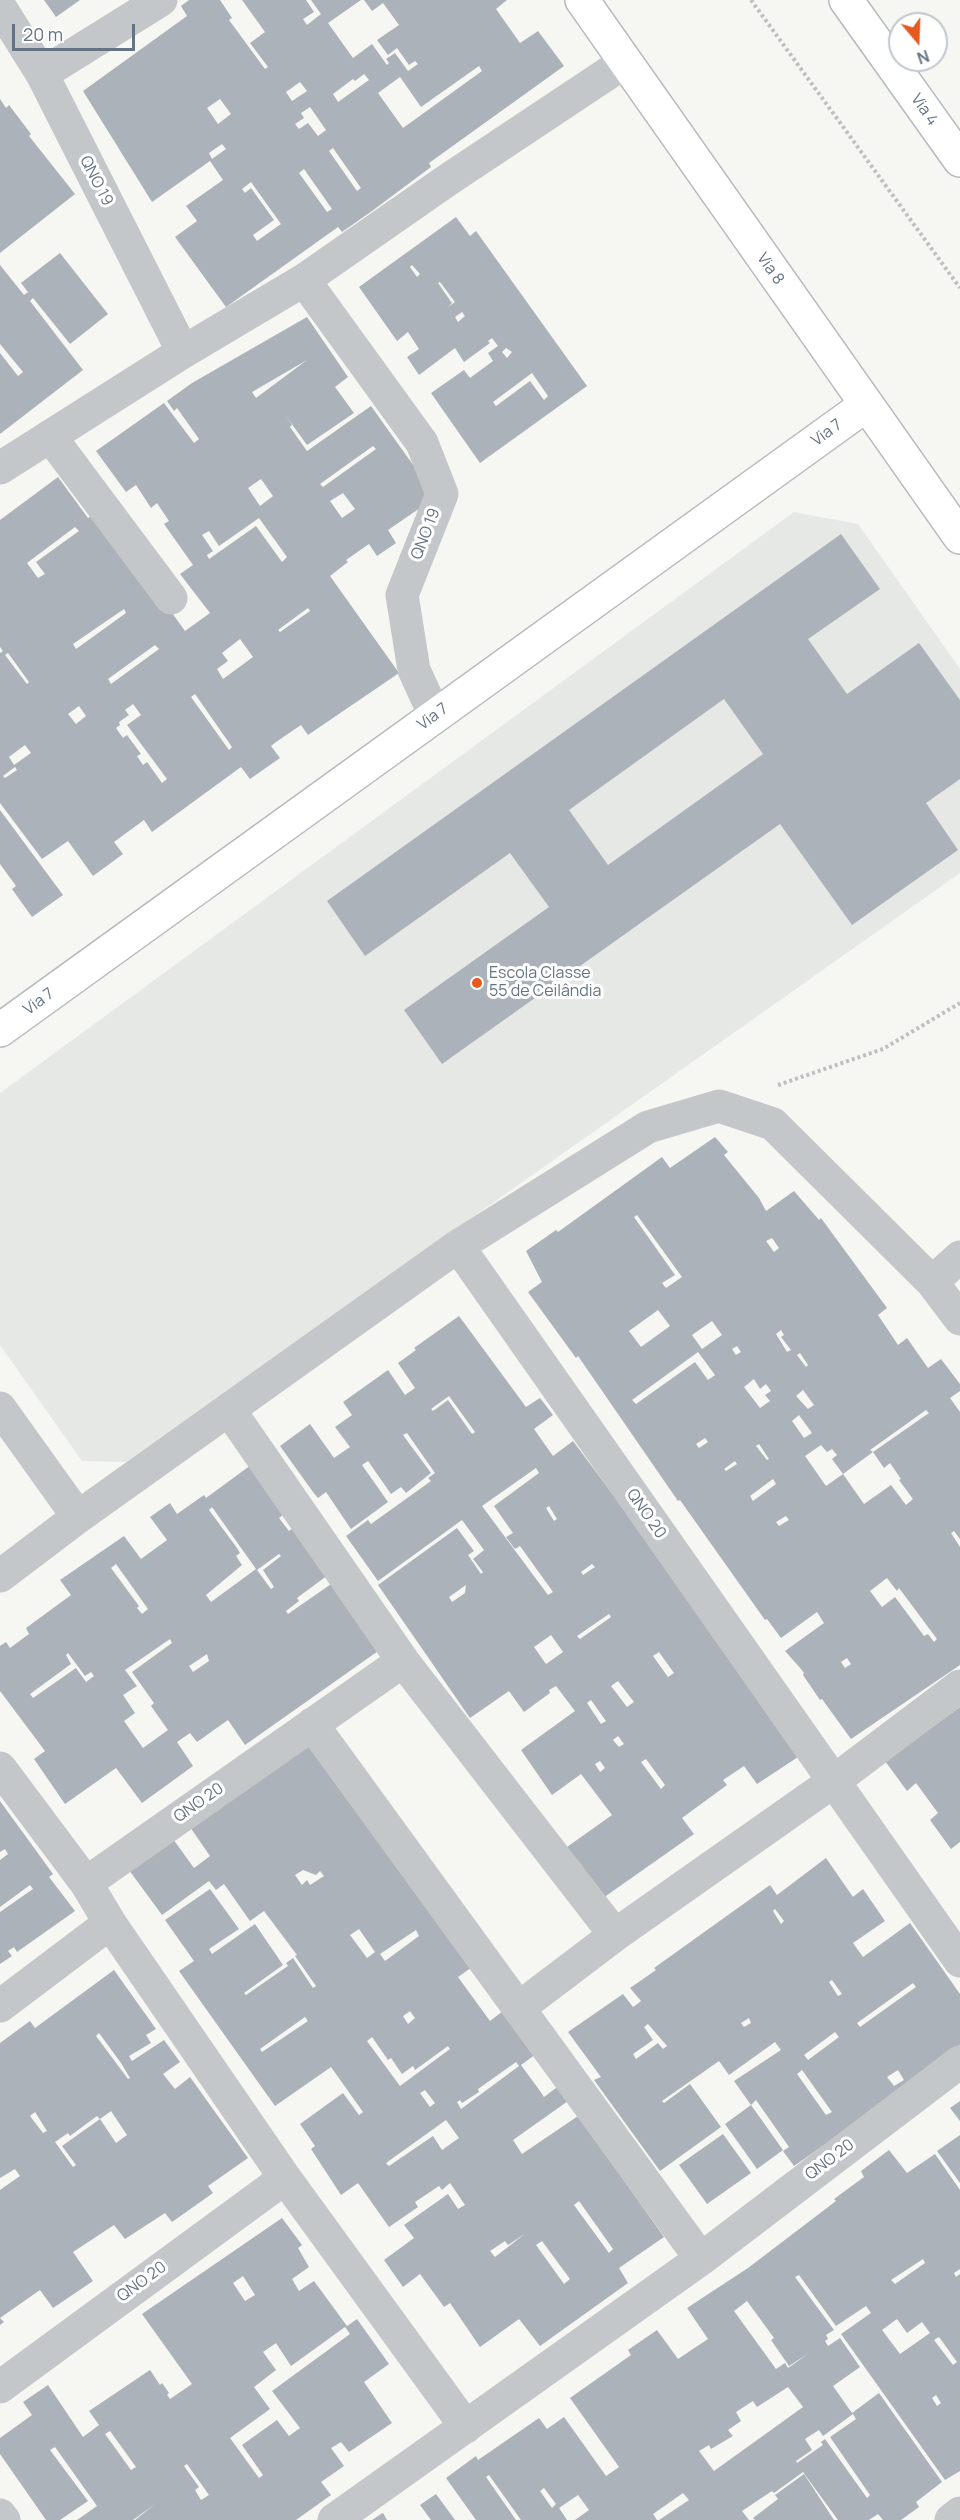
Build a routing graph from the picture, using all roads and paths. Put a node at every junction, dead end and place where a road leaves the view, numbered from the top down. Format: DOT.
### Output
graph roads {
  1 [pos="161,0"];
  2 [pos="582,0"];
  3 [pos="751,0"];
  4 [pos="846,0"];
  5 [pos="0,8"];
  6 [pos="625,62"];
  7 [pos="42,74"];
  8 [pos="960,160"];
  9 [pos="304,280"];
  10 [pos="960,288"];
  11 [pos="183,352"];
  12 [pos="866,405"];
  13 [pos="50,436"];
  14 [pos="0,468"];
  15 [pos="960,537"];
  16 [pos="171,598"];
  17 [pos="435,716"];
  18 [pos="960,1003"];
  19 [pos="0,1030"];
  20 [pos="773,1087"];
  21 [pos="459,1246"];
  22 [pos="960,1257"];
  23 [pos="932,1282"];
  24 [pos="960,1319"];
  25 [pos="0,1408"];
  26 [pos="230,1411"];
  27 [pos="78,1517"];
  28 [pos="0,1576"];
  29 [pos="403,1661"];
  30 [pos="960,1686"];
  31 [pos="312,1724"];
  32 [pos="0,1768"];
  33 [pos="834,1781"];
  34 [pos="86,1883"];
  35 [pos="110,1923"];
  36 [pos="615,1935"];
  37 [pos="960,1961"];
  38 [pos="0,2006"];
  39 [pos="519,2007"];
  40 [pos="960,2061"];
  41 [pos="285,2178"];
  42 [pos="701,2259"];
  43 [pos="0,2387"];
  44 [pos="466,2427"];
  45 [pos="960,2513"];
  46 [pos="0,2515"];
  47 [pos="4,2520"];
  48 [pos="334,2520"];
  49 [pos="951,2520"];
  1 -- 7 [label="street"];
  2 -- 6 [label="main road, Via 8"];
  3 -- 10 [label="path"];
  4 -- 8 [label="main road, Via 4"];
  5 -- 7 [label="street, QNO 19"];
  6 -- 9 [label="street"];
  6 -- 12 [label="main road, Via 8"];
  7 -- 11 [label="street, QNO 19"];
  9 -- 11 [label="street"];
  9 -- 17 [label="street, QNO 19"];
  11 -- 13 [label="street"];
  12 -- 15 [label="main road, Via 8"];
  12 -- 17 [label="main road, Via 7"];
  13 -- 14 [label="street"];
  13 -- 16 [label="street"];
  17 -- 19 [label="main road, Via 7"];
  18 -- 20 [label="path"];
  21 -- 23 [label="street"];
  21 -- 26 [label="street"];
  21 -- 33 [label="street, QNO 20"];
  22 -- 23 [label="street"];
  23 -- 24 [label="street"];
  25 -- 27 [label="street"];
  26 -- 27 [label="street"];
  26 -- 29 [label="street"];
  27 -- 28 [label="street"];
  29 -- 31 [label="street, QNO 20"];
  29 -- 36 [label="street"];
  30 -- 33 [label="street"];
  31 -- 34 [label="street, QNO 20"];
  31 -- 39 [label="street"];
  32 -- 34 [label="street"];
  33 -- 36 [label="street"];
  33 -- 37 [label="street, QNO 20"];
  34 -- 35 [label="street"];
  35 -- 38 [label="street"];
  35 -- 41 [label="street"];
  36 -- 39 [label="street"];
  39 -- 42 [label="street"];
  40 -- 42 [label="street, QNO 20"];
  41 -- 43 [label="street, QNO 20"];
  41 -- 44 [label="street"];
  42 -- 44 [label="street, QNO 20"];
  44 -- 48 [label="street, QNO 20"];
  45 -- 49 [label="street"];
  46 -- 47 [label="street"];
}
